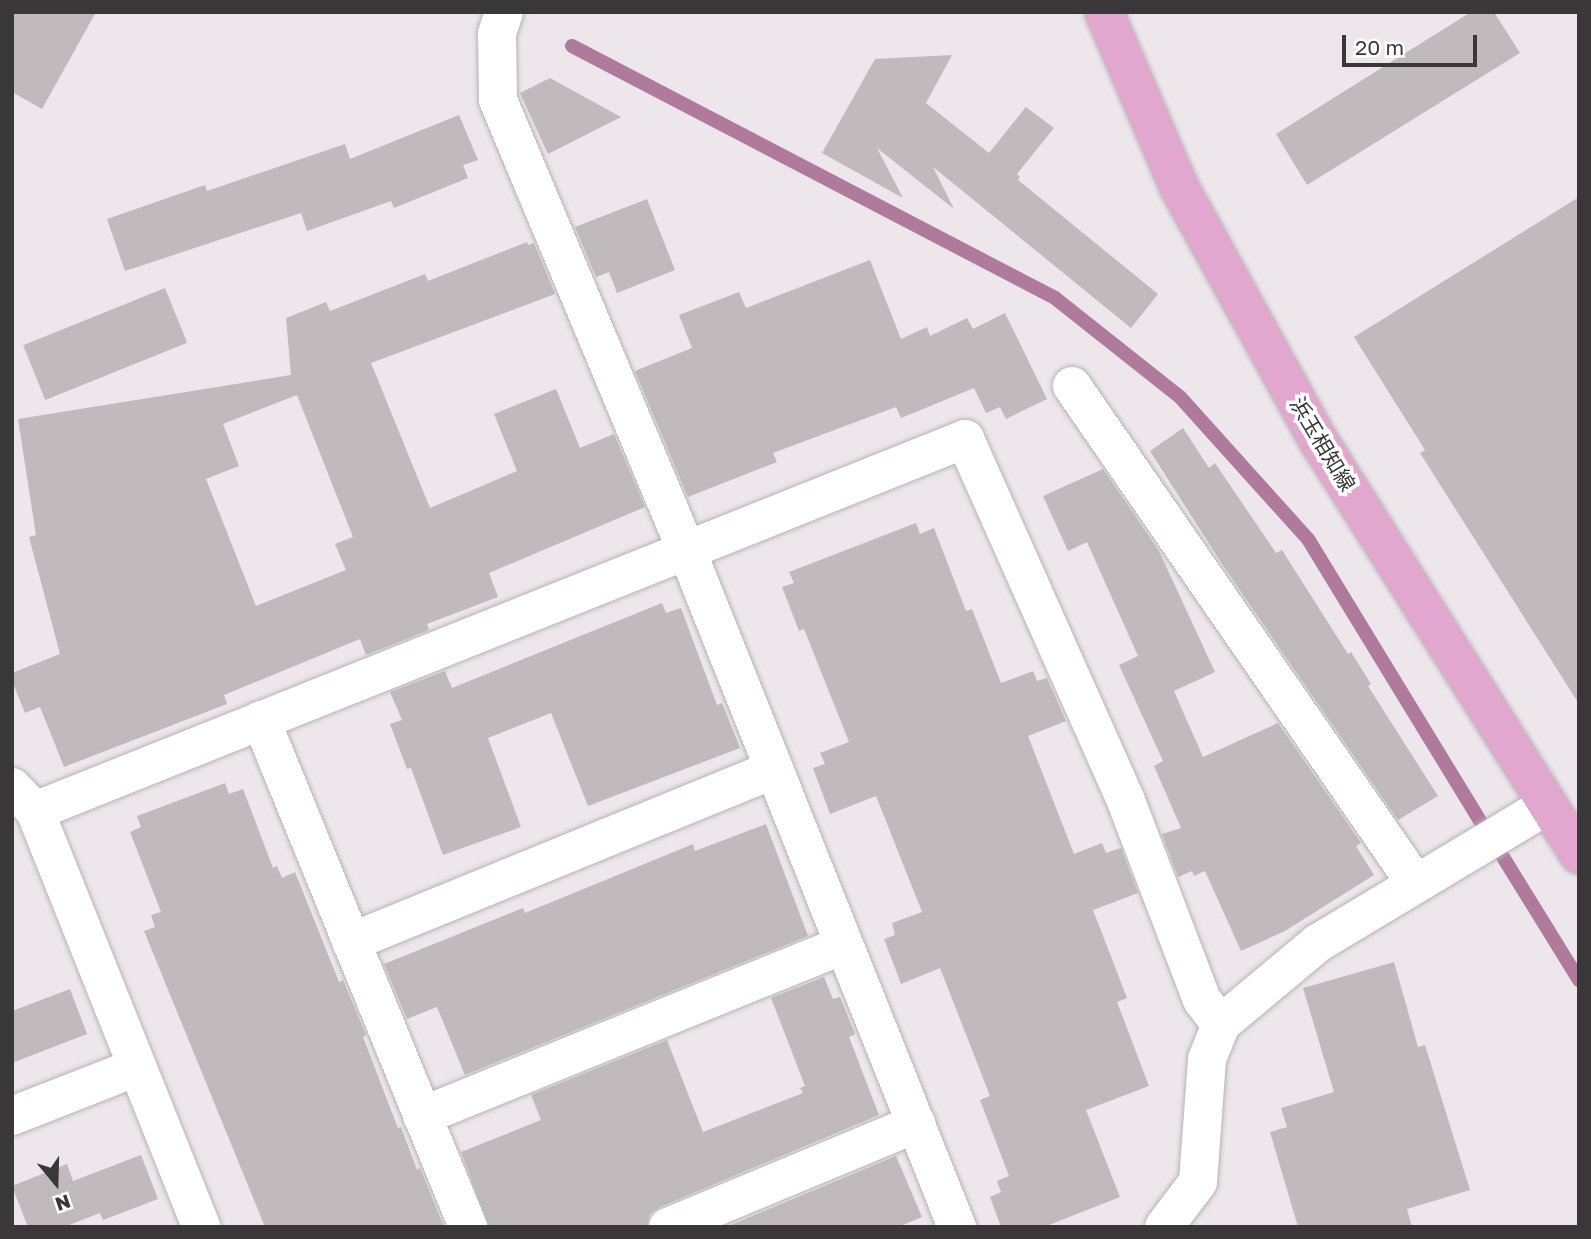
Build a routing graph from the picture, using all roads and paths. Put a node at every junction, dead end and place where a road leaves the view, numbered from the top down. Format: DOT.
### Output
graph roads {
  1 [pos="504,12"];
  2 [pos="1104,12"];
  3 [pos="1072,386"];
  4 [pos="687,551"];
  5 [pos="261,720"];
  6 [pos="774,768"];
  7 [pos="24,799"];
  8 [pos="1548,804"];
  9 [pos="1579,854"];
  10 [pos="1416,884"];
  11 [pos="352,943"];
  12 [pos="844,945"];
  13 [pos="1221,1024"];
  14 [pos="137,1067"];
  15 [pos="12,1116"];
  16 [pos="422,1116"];
  17 [pos="916,1124"];
  18 [pos="1167,1226"];
  19 [pos="201,1227"];
  20 [pos="468,1227"];
  21 [pos="668,1227"];
  22 [pos="957,1227"];
  1 -- 4 [label="street"];
  2 -- 8 [label="main road, 浜玉相知線"];
  3 -- 10 [label="street"];
  4 -- 5 [label="street"];
  4 -- 6 [label="street"];
  4 -- 13 [label="street"];
  5 -- 7 [label="street"];
  5 -- 11 [label="street"];
  6 -- 11 [label="street"];
  6 -- 12 [label="street"];
  7 -- 14 [label="street"];
  8 -- 9 [label="main road, 浜玉相知線"];
  8 -- 10 [label="street"];
  10 -- 13 [label="street"];
  11 -- 16 [label="street"];
  12 -- 16 [label="street"];
  12 -- 17 [label="street"];
  13 -- 18 [label="street"];
  14 -- 15 [label="street"];
  14 -- 19 [label="street"];
  16 -- 20 [label="street"];
  17 -- 21 [label="street"];
  17 -- 22 [label="street"];
}
